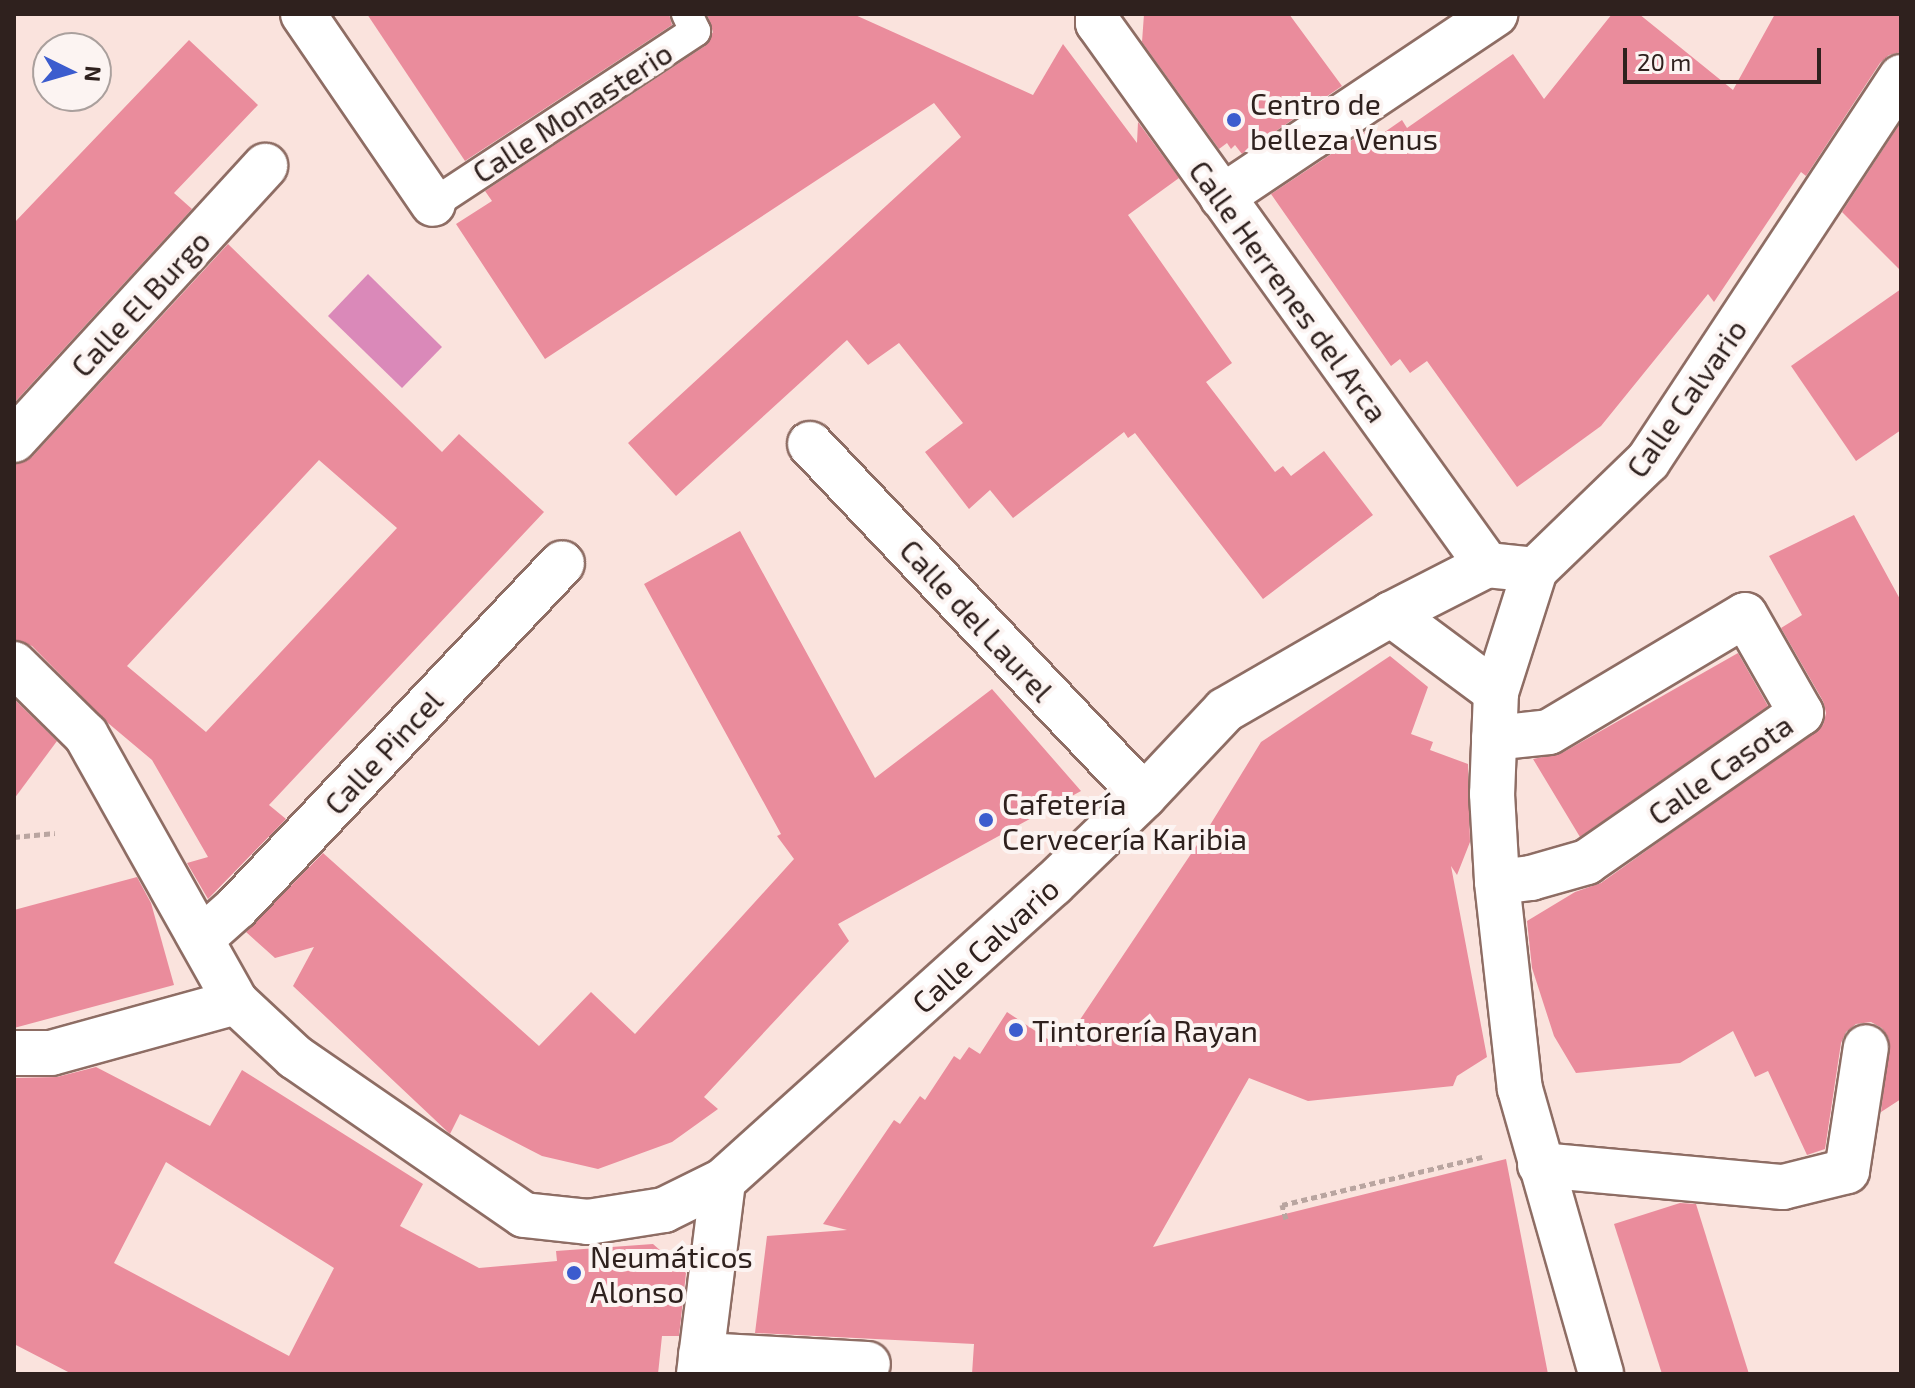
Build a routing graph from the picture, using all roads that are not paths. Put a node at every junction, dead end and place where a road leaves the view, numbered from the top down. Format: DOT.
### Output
graph roads {
  1 [pos="303,14"];
  2 [pos="687,14"];
  3 [pos="1098,14"];
  4 [pos="1495,14"];
  5 [pos="1901,77"];
  6 [pos="265,166"];
  7 [pos="1222,197"];
  8 [pos="433,204"];
  9 [pos="14,440"];
  10 [pos="810,444"];
  11 [pos="562,563"];
  12 [pos="1487,565"];
  13 [pos="1535,570"];
  14 [pos="1391,614"];
  15 [pos="14,664"];
  16 [pos="1496,692"];
  17 [pos="1494,738"];
  18 [pos="1144,796"];
  19 [pos="1497,882"];
  20 [pos="201,939"];
  21 [pos="236,1002"];
  22 [pos="1866,1047"];
  23 [pos="14,1053"];
  24 [pos="1537,1155"];
  25 [pos="723,1181"];
  26 [pos="868,1364"];
  27 [pos="700,1365"];
  28 [pos="1601,1374"];
  1 -- 8 [label="street"];
  2 -- 8 [label="lane, Calle Monasterio"];
  3 -- 7 [label="street, Calle Herrenes del Arca"];
  4 -- 7 [label="street"];
  5 -- 13 [label="street, Calle Calvario"];
  6 -- 9 [label="street, Calle El Burgo"];
  7 -- 12 [label="street, Calle Herrenes del Arca"];
  10 -- 18 [label="street, Calle del Laurel"];
  11 -- 20 [label="street, Calle Pincel"];
  12 -- 13 [label="street"];
  12 -- 14 [label="street, Calle Calvario"];
  13 -- 16 [label="street"];
  14 -- 16 [label="street"];
  14 -- 18 [label="street, Calle Calvario"];
  15 -- 20 [label="street, Calle Calvario"];
  16 -- 17 [label="street"];
  17 -- 19 [label="street"];
  17 -- 19 [label="street, Calle Casota"];
  18 -- 25 [label="street, Calle Calvario"];
  19 -- 24 [label="street"];
  20 -- 21 [label="street, Calle Calvario"];
  21 -- 23 [label="street"];
  21 -- 25 [label="street, Calle Calvario"];
  22 -- 24 [label="street"];
  24 -- 28 [label="street"];
  25 -- 27 [label="street"];
  26 -- 27 [label="street"];
}
